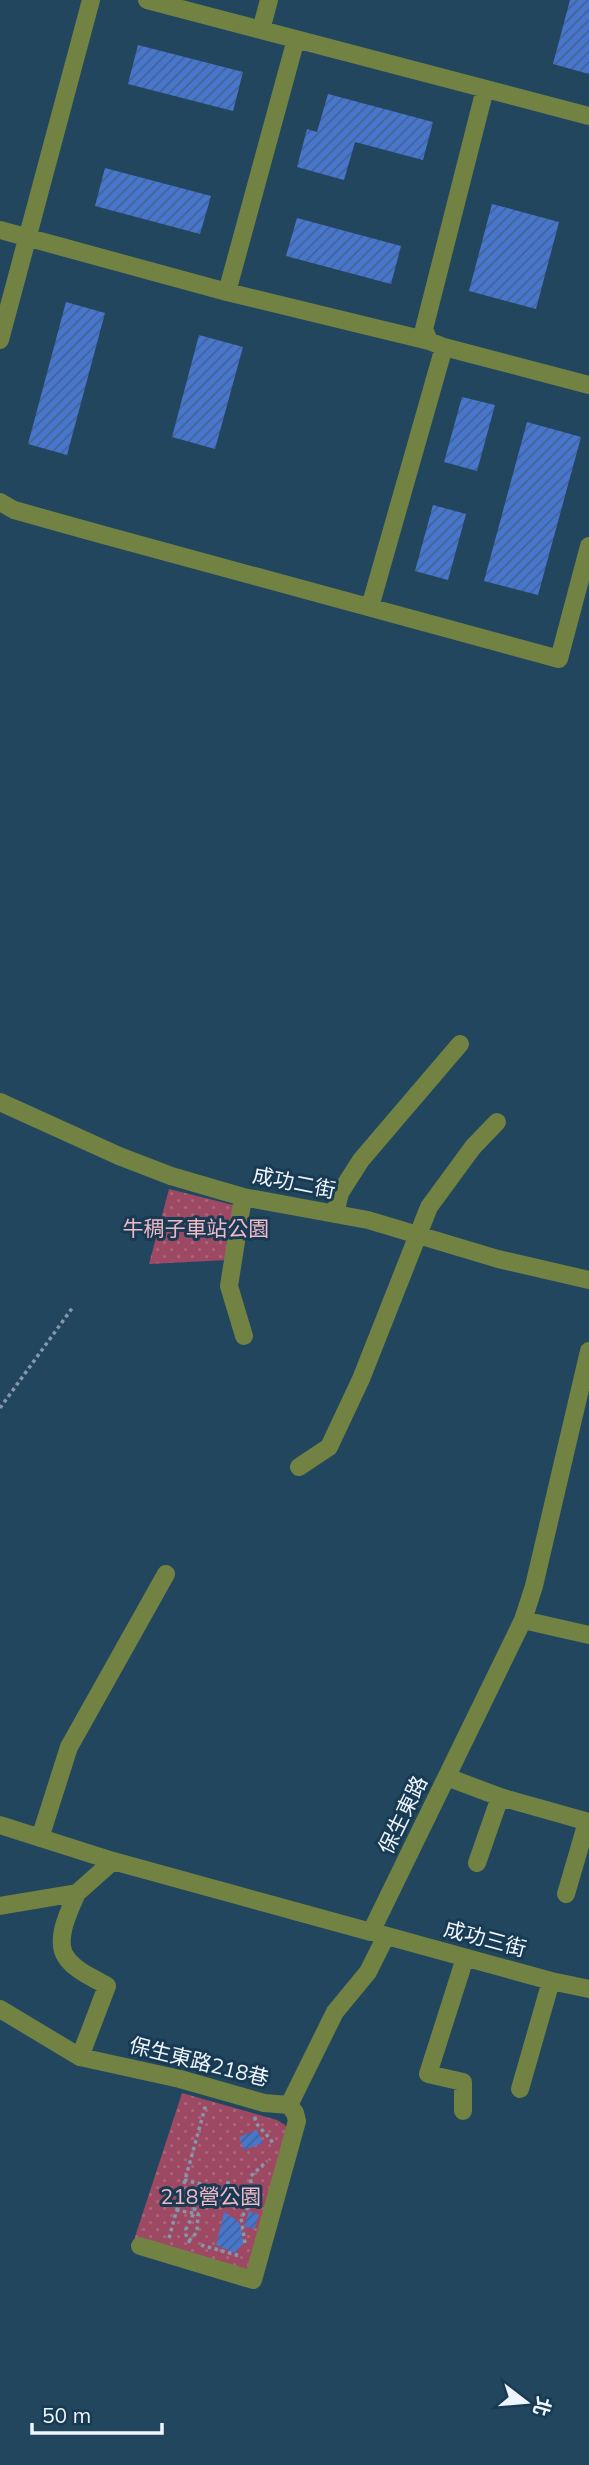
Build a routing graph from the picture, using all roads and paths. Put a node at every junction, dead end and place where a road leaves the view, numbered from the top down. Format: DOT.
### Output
graph roads {
  1 [pos="91,0"];
  2 [pos="147,0"];
  3 [pos="269,0"];
  4 [pos="261,30"];
  5 [pos="296,39"];
  6 [pos="485,89"];
  7 [pos="589,116"];
  8 [pos="0,230"];
  9 [pos="28,237"];
  10 [pos="227,292"];
  11 [pos="0,340"];
  12 [pos="436,344"];
  13 [pos="589,385"];
  14 [pos="0,502"];
  15 [pos="589,546"];
  16 [pos="370,607"];
  17 [pos="460,1044"];
  18 [pos="0,1102"];
  19 [pos="497,1122"];
  20 [pos="243,1196"];
  21 [pos="335,1214"];
  22 [pos="417,1235"];
  23 [pos="589,1280"];
  24 [pos="73,1307"];
  25 [pos="244,1336"];
  26 [pos="589,1350"];
  27 [pos="585,1387"];
  28 [pos="0,1408"];
  29 [pos="299,1467"];
  30 [pos="166,1574"];
  31 [pos="523,1619"];
  32 [pos="589,1635"];
  33 [pos="447,1777"];
  34 [pos="500,1797"];
  35 [pos="588,1822"];
  36 [pos="0,1825"];
  37 [pos="40,1838"];
  38 [pos="113,1861"];
  39 [pos="477,1863"];
  40 [pos="77,1893"];
  41 [pos="566,1894"];
  42 [pos="0,1906"];
  43 [pos="378,1934"];
  44 [pos="465,1958"];
  45 [pos="551,1981"];
  46 [pos="589,1989"];
  47 [pos="0,2009"];
  48 [pos="80,2057"];
  49 [pos="211,2088"];
  50 [pos="520,2089"];
  51 [pos="259,2102"];
  52 [pos="289,2105"];
  53 [pos="463,2111"];
  54 [pos="272,2147"];
  55 [pos="268,2158"];
  56 [pos="184,2180"];
  57 [pos="229,2180"];
  58 [pos="199,2183"];
  59 [pos="225,2191"];
  60 [pos="250,2204"];
  61 [pos="176,2210"];
  62 [pos="272,2211"];
  63 [pos="194,2213"];
  64 [pos="140,2246"];
  65 [pos="179,2252"];
  66 [pos="240,2256"];
  67 [pos="226,2273"];
  1 -- 9 [label="street"];
  2 -- 4 [label="street"];
  3 -- 4 [label="street"];
  4 -- 5 [label="street"];
  5 -- 6 [label="street"];
  5 -- 10 [label="street"];
  6 -- 7 [label="street"];
  6 -- 12 [label="street"];
  8 -- 9 [label="street"];
  9 -- 10 [label="street"];
  9 -- 11 [label="street"];
  10 -- 12 [label="street"];
  12 -- 13 [label="street"];
  12 -- 16 [label="street"];
  14 -- 16 [label="street"];
  15 -- 16 [label="street"];
  17 -- 21 [label="street"];
  18 -- 20 [label="street, 成功二街"];
  19 -- 22 [label="street"];
  20 -- 21 [label="street, 成功二街"];
  20 -- 25 [label="street"];
  21 -- 22 [label="street, 成功二街"];
  22 -- 23 [label="street, 成功二街"];
  22 -- 29 [label="street"];
  24 -- 28 [label="path"];
  26 -- 27 [label="street, 保生東路"];
  27 -- 31 [label="street, 保生東路"];
  30 -- 37 [label="street"];
  31 -- 32 [label="street"];
  31 -- 33 [label="street, 保生東路"];
  33 -- 34 [label="street"];
  33 -- 43 [label="street, 保生東路"];
  34 -- 35 [label="street"];
  34 -- 39 [label="street"];
  35 -- 41 [label="street"];
  36 -- 37 [label="street"];
  37 -- 38 [label="street"];
  38 -- 40 [label="street"];
  38 -- 43 [label="street"];
  40 -- 42 [label="street"];
  40 -- 48 [label="street"];
  43 -- 44 [label="street, 成功三街"];
  43 -- 52 [label="street, 保生東路218巷"];
  44 -- 45 [label="street, 成功三街"];
  44 -- 53 [label="street"];
  45 -- 46 [label="street, 成功三街"];
  45 -- 50 [label="street"];
  47 -- 48 [label="street, 保生東路218巷"];
  48 -- 49 [label="street, 保生東路218巷"];
  49 -- 51 [label="street, 保生東路218巷"];
  49 -- 56 [label="path"];
  51 -- 52 [label="street, 保生東路218巷"];
  51 -- 54 [label="path"];
  52 -- 62 [label="street"];
  55 -- 60 [label="path"];
  56 -- 58 [label="path"];
  56 -- 61 [label="path"];
  57 -- 59 [label="path"];
  58 -- 59 [label="path"];
  58 -- 63 [label="path"];
  59 -- 60 [label="path"];
  60 -- 62 [label="path"];
  60 -- 66 [label="path"];
  61 -- 63 [label="path"];
  61 -- 65 [label="path"];
  62 -- 67 [label="street"];
  63 -- 65 [label="path"];
  63 -- 65 [label="path"];
  64 -- 65 [label="street"];
  65 -- 66 [label="path"];
  65 -- 67 [label="street"];
  66 -- 67 [label="path"];
}
